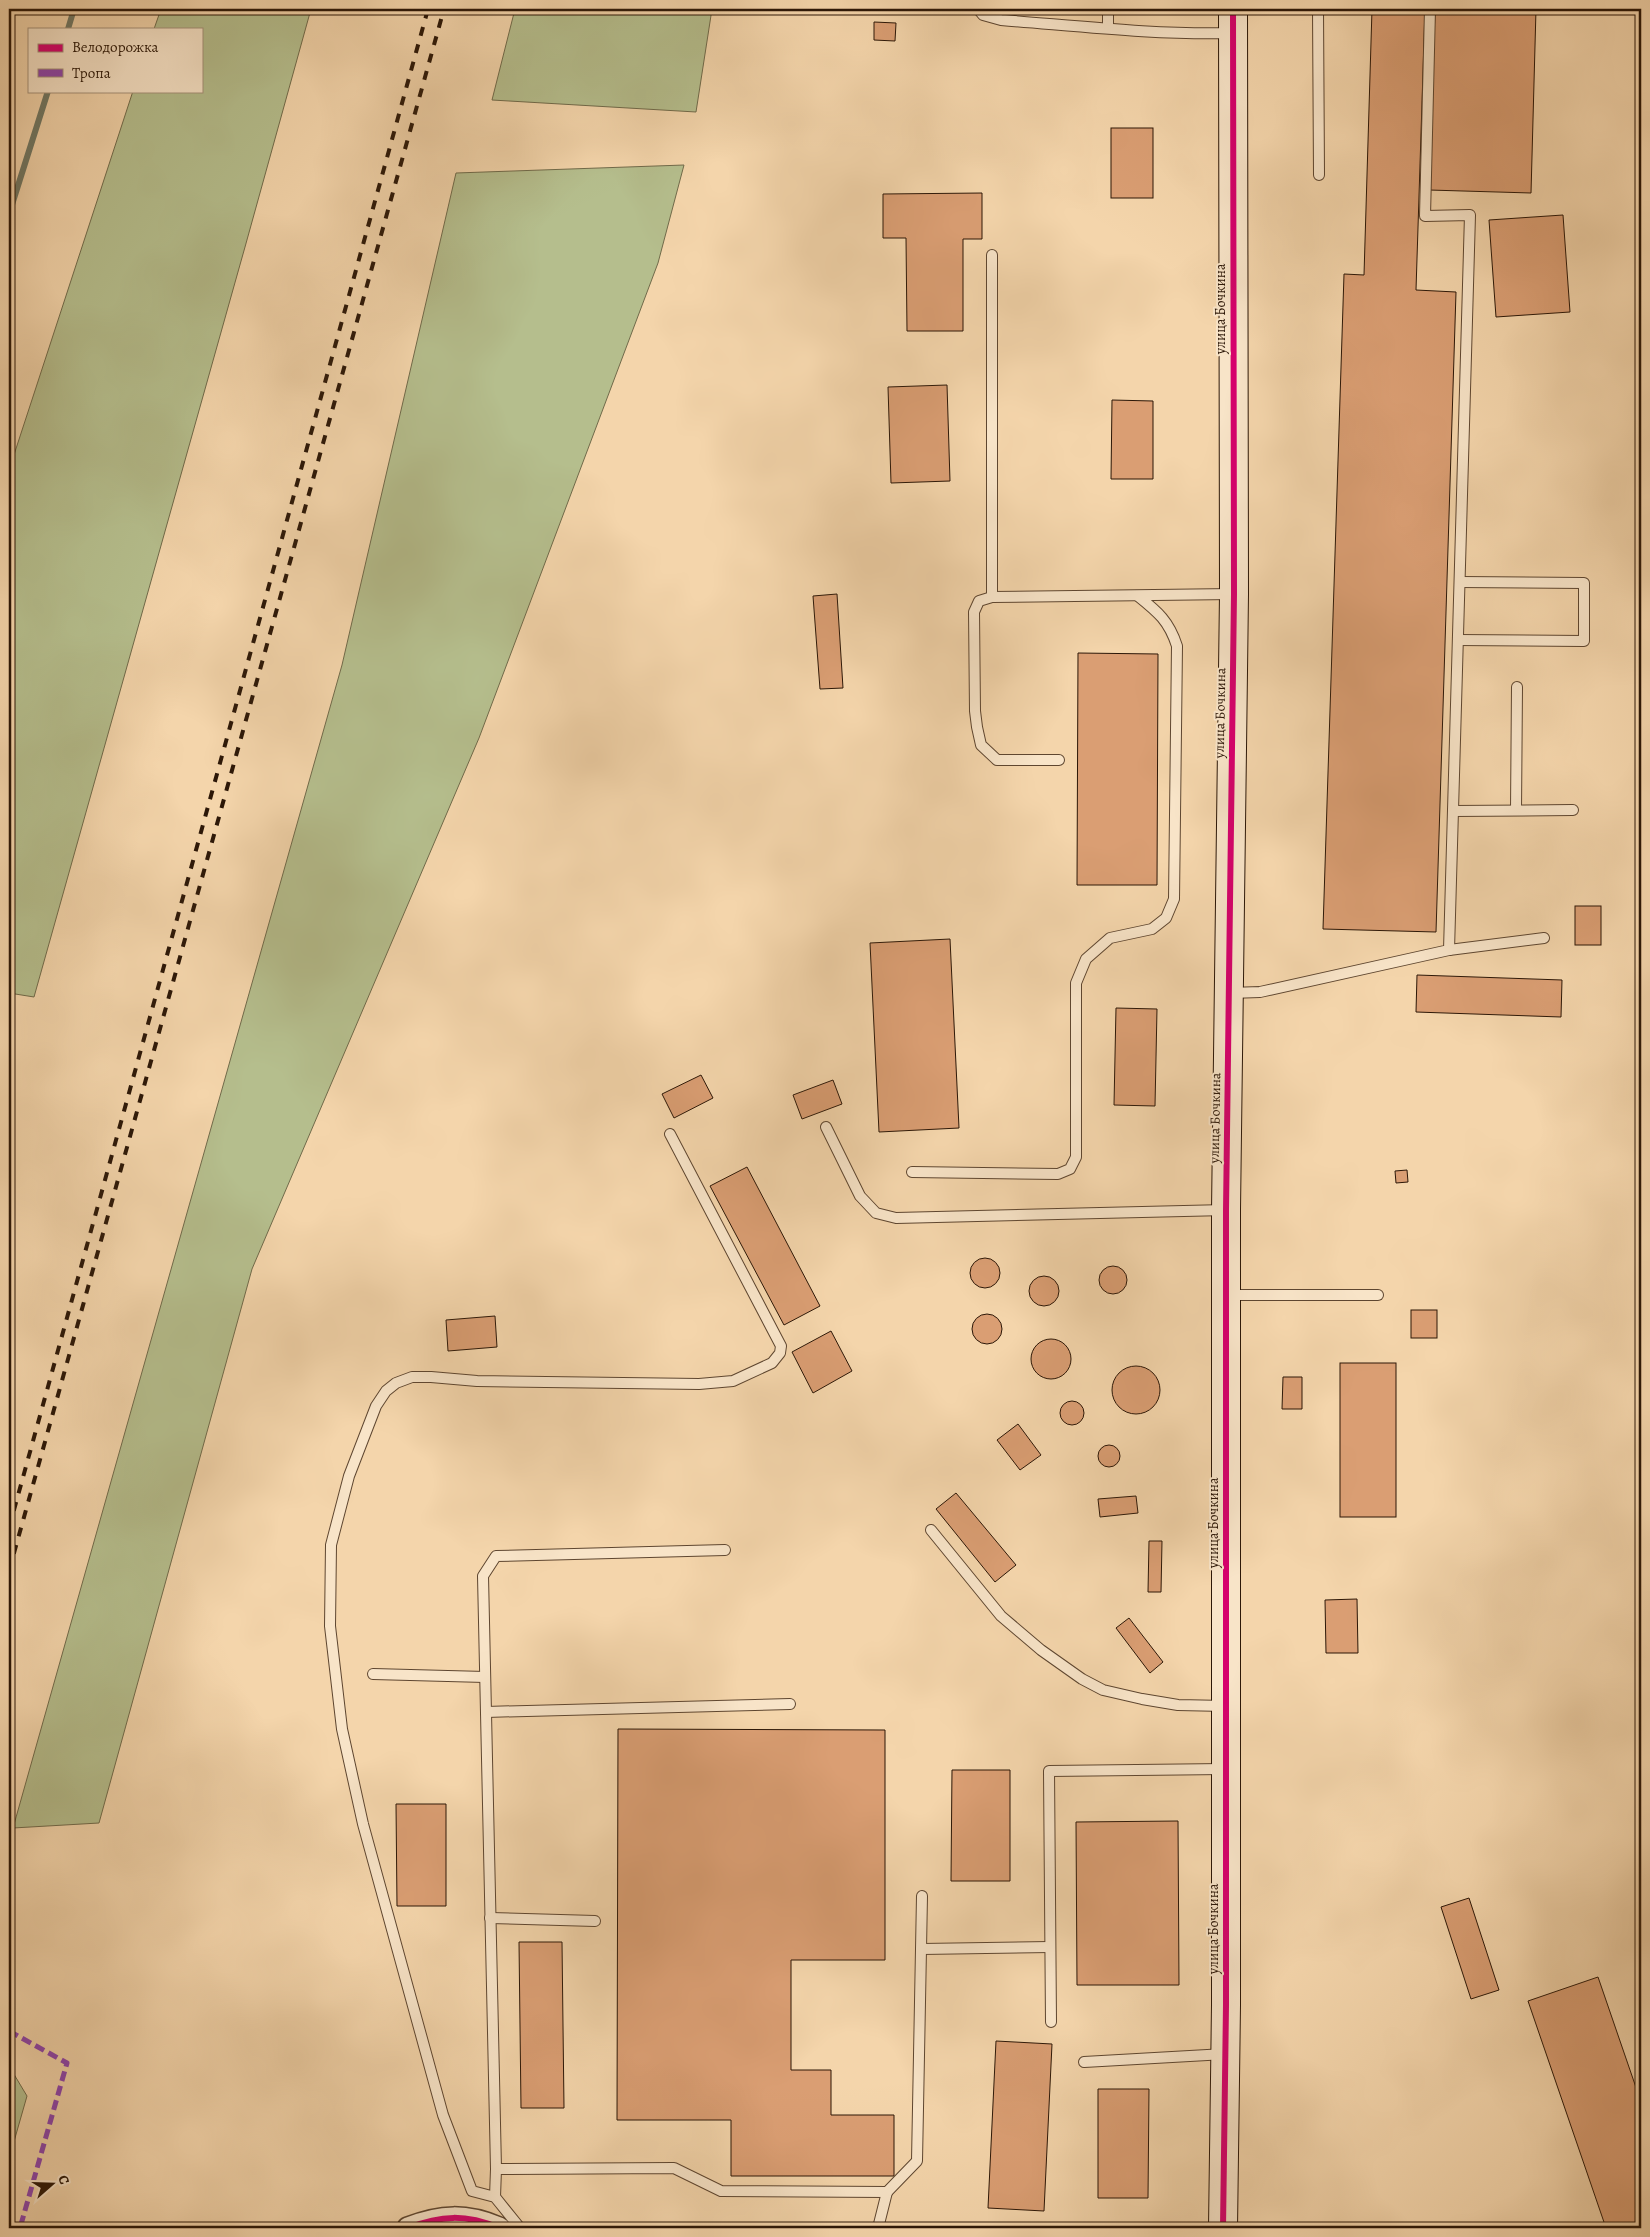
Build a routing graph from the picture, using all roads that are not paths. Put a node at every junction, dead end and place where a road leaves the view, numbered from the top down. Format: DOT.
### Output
graph roads {
  1 [pos="978,9"];
  2 [pos="1108,9"];
  3 [pos="1318,9"];
  4 [pos="1430,9"];
  5 [pos="1233,21"];
  6 [pos="1108,28"];
  7 [pos="1319,175"];
  8 [pos="992,255"];
  9 [pos="1460,582"];
  10 [pos="1234,594"];
  11 [pos="1138,596"];
  12 [pos="992,597"];
  13 [pos="1458,640"];
  14 [pos="1517,688"];
  15 [pos="1059,760"];
  16 [pos="1516,810"];
  17 [pos="1573,810"];
  18 [pos="1454,811"];
  19 [pos="1544,938"];
  20 [pos="1449,950"];
  21 [pos="1229,993"];
  22 [pos="826,1127"];
  23 [pos="670,1134"];
  24 [pos="912,1172"];
  25 [pos="1226,1210"];
  26 [pos="1226,1295"];
  27 [pos="1378,1295"];
  28 [pos="931,1530"];
  29 [pos="725,1550"];
  30 [pos="372,1674"];
  31 [pos="485,1677"];
  32 [pos="790,1704"];
  33 [pos="1225,1706"];
  34 [pos="486,1712"];
  35 [pos="1225,1770"];
  36 [pos="922,1896"];
  37 [pos="490,1918"];
  38 [pos="595,1921"];
  39 [pos="1050,1947"];
  40 [pos="922,1949"];
  41 [pos="1051,2022"];
  42 [pos="1225,2054"];
  43 [pos="1084,2062"];
  44 [pos="496,2169"];
  45 [pos="887,2192"];
  46 [pos="495,2197"];
  47 [pos="408,2228"];
  48 [pos="499,2228"];
  49 [pos="520,2228"];
  50 [pos="878,2228"];
  51 [pos="1223,2228"];
  1 -- 6 [label="lane"];
  2 -- 6 [label="lane"];
  3 -- 7 [label="lane"];
  4 -- 9 [label="lane"];
  5 -- 6 [label="lane"];
  5 -- 10 [label="street, улица Бочкина"];
  8 -- 12 [label="lane"];
  9 -- 13 [label="lane"];
  9 -- 13 [label="lane"];
  10 -- 11 [label="lane"];
  10 -- 21 [label="street, улица Бочкина"];
  11 -- 12 [label="lane"];
  11 -- 24 [label="lane"];
  12 -- 15 [label="lane"];
  13 -- 18 [label="lane"];
  14 -- 16 [label="lane"];
  16 -- 17 [label="lane"];
  16 -- 18 [label="lane"];
  18 -- 20 [label="lane"];
  19 -- 20 [label="lane"];
  20 -- 21 [label="lane"];
  21 -- 25 [label="street, улица Бочкина"];
  22 -- 25 [label="lane"];
  23 -- 46 [label="lane"];
  25 -- 26 [label="street, улица Бочкина"];
  26 -- 27 [label="lane"];
  26 -- 33 [label="street, улица Бочкина"];
  28 -- 33 [label="lane"];
  29 -- 31 [label="lane"];
  30 -- 31 [label="lane"];
  31 -- 34 [label="lane"];
  32 -- 34 [label="lane"];
  33 -- 35 [label="street, улица Бочкина"];
  34 -- 37 [label="lane"];
  35 -- 39 [label="lane"];
  35 -- 42 [label="street, улица Бочкина"];
  36 -- 40 [label="lane"];
  37 -- 38 [label="lane"];
  37 -- 44 [label="lane"];
  39 -- 40 [label="lane"];
  39 -- 41 [label="lane"];
  40 -- 45 [label="lane"];
  42 -- 43 [label="lane"];
  42 -- 51 [label="street, улица Бочкина"];
  44 -- 45 [label="lane"];
  44 -- 46 [label="lane"];
  45 -- 50 [label="lane"];
  46 -- 49 [label="lane"];
  47 -- 48 [label="street"];
}
